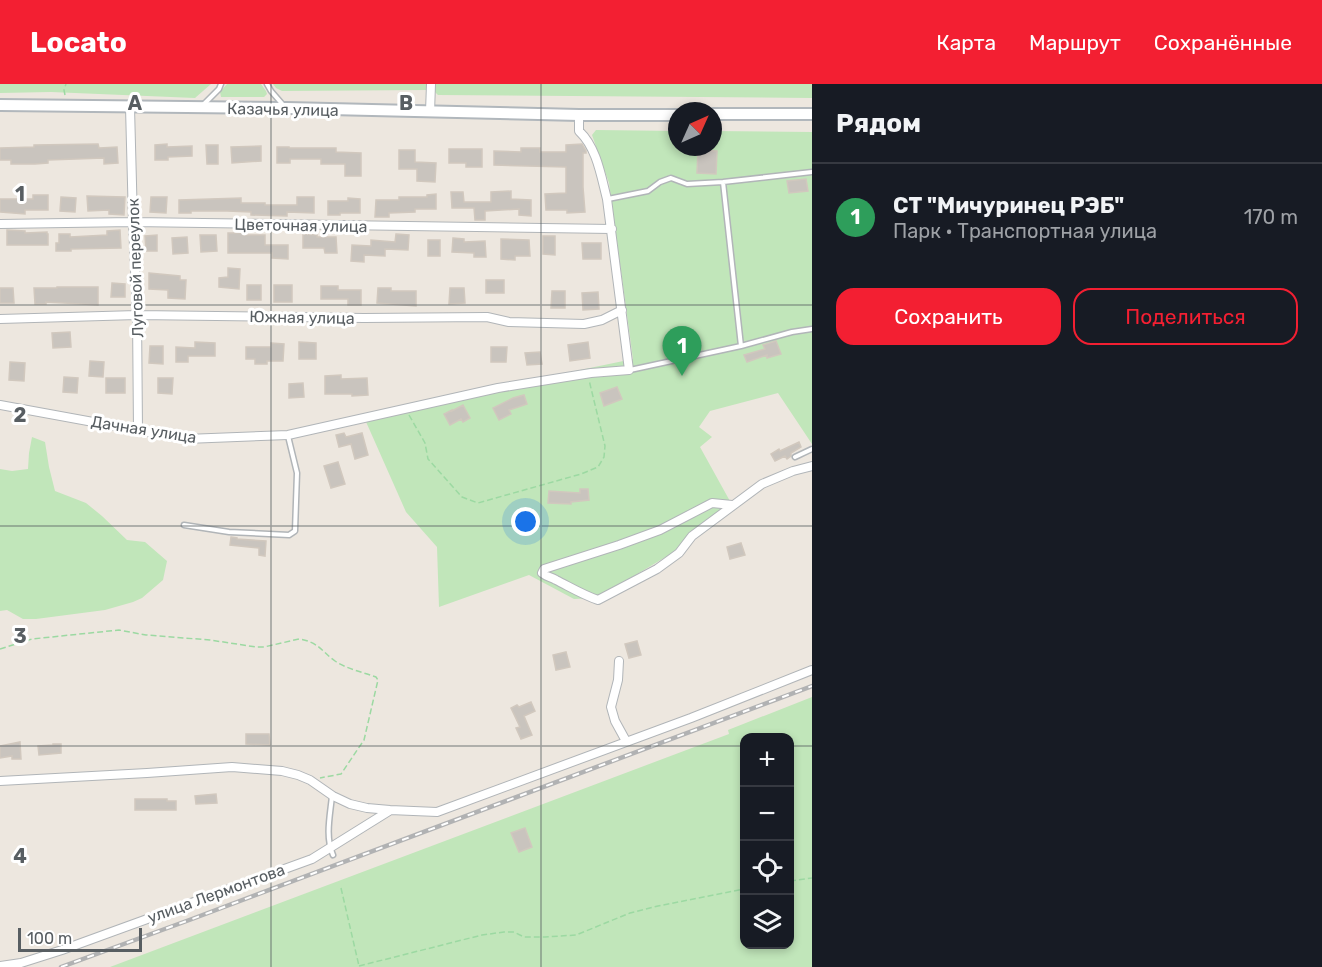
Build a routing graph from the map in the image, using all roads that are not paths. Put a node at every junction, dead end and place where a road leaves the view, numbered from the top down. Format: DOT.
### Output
graph roads {
  1 [pos="222,84"];
  2 [pos="267,84"];
  3 [pos="431,84"];
  4 [pos="0,105"];
  5 [pos="130,107"];
  6 [pos="201,107"];
  7 [pos="287,108"];
  8 [pos="430,112"];
  9 [pos="722,114"];
  10 [pos="812,114"];
  11 [pos="579,115"];
  12 [pos="668,115"];
  13 [pos="812,172"];
  14 [pos="723,182"];
  15 [pos="608,199"];
  16 [pos="133,222"];
  17 [pos="0,224"];
  18 [pos="607,229"];
  19 [pos="622,310"];
  20 [pos="137,315"];
  21 [pos="0,319"];
  22 [pos="812,329"];
  23 [pos="741,346"];
  24 [pos="629,370"];
  25 [pos="0,405"];
  26 [pos="138,430"];
  27 [pos="288,435"];
  28 [pos="812,449"];
  29 [pos="795,457"];
  30 [pos="812,466"];
  31 [pos="732,505"];
  32 [pos="184,525"];
  33 [pos="619,662"];
  34 [pos="812,670"];
  35 [pos="626,741"];
  36 [pos="0,781"];
  37 [pos="333,795"];
  38 [pos="390,810"];
  39 [pos="331,851"];
  40 [pos="0,966"];
  1 -- 6 [label="lane"];
  2 -- 7 [label="lane"];
  3 -- 8 [label="street"];
  4 -- 5 [label="main road, Казачья улица"];
  5 -- 6 [label="main road, Казачья улица"];
  5 -- 16 [label="street, Луговой переулок"];
  6 -- 7 [label="main road, Казачья улица"];
  7 -- 8 [label="main road, Казачья улица"];
  8 -- 11 [label="main road, Казачья улица"];
  9 -- 10 [label="main road"];
  11 -- 12 [label="main road, Казачья улица"];
  11 -- 15 [label="street"];
  13 -- 14 [label="lane"];
  14 -- 15 [label="lane"];
  14 -- 23 [label="lane"];
  15 -- 18 [label="street"];
  16 -- 17 [label="street, Цветочная улица"];
  16 -- 18 [label="street, Цветочная улица"];
  16 -- 20 [label="street, Луговой переулок"];
  18 -- 19 [label="street"];
  19 -- 20 [label="street, Южная улица"];
  19 -- 24 [label="street"];
  20 -- 21 [label="street, Южная улица"];
  20 -- 26 [label="street, Луговой переулок"];
  22 -- 23 [label="lane"];
  23 -- 24 [label="lane"];
  24 -- 27 [label="street, Дачная улица"];
  25 -- 26 [label="street, Дачная улица"];
  26 -- 27 [label="street, Дачная улица"];
  27 -- 32 [label="lane"];
  28 -- 29 [label="lane"];
  30 -- 31 [label="street"];
  31 -- 31 [label="street"];
  33 -- 35 [label="street"];
  34 -- 35 [label="street"];
  35 -- 38 [label="street"];
  36 -- 37 [label="street"];
  37 -- 38 [label="street"];
  37 -- 39 [label="lane"];
  38 -- 39 [label="street, улица Лермонтова"];
  39 -- 40 [label="street, улица Лермонтова"];
}
